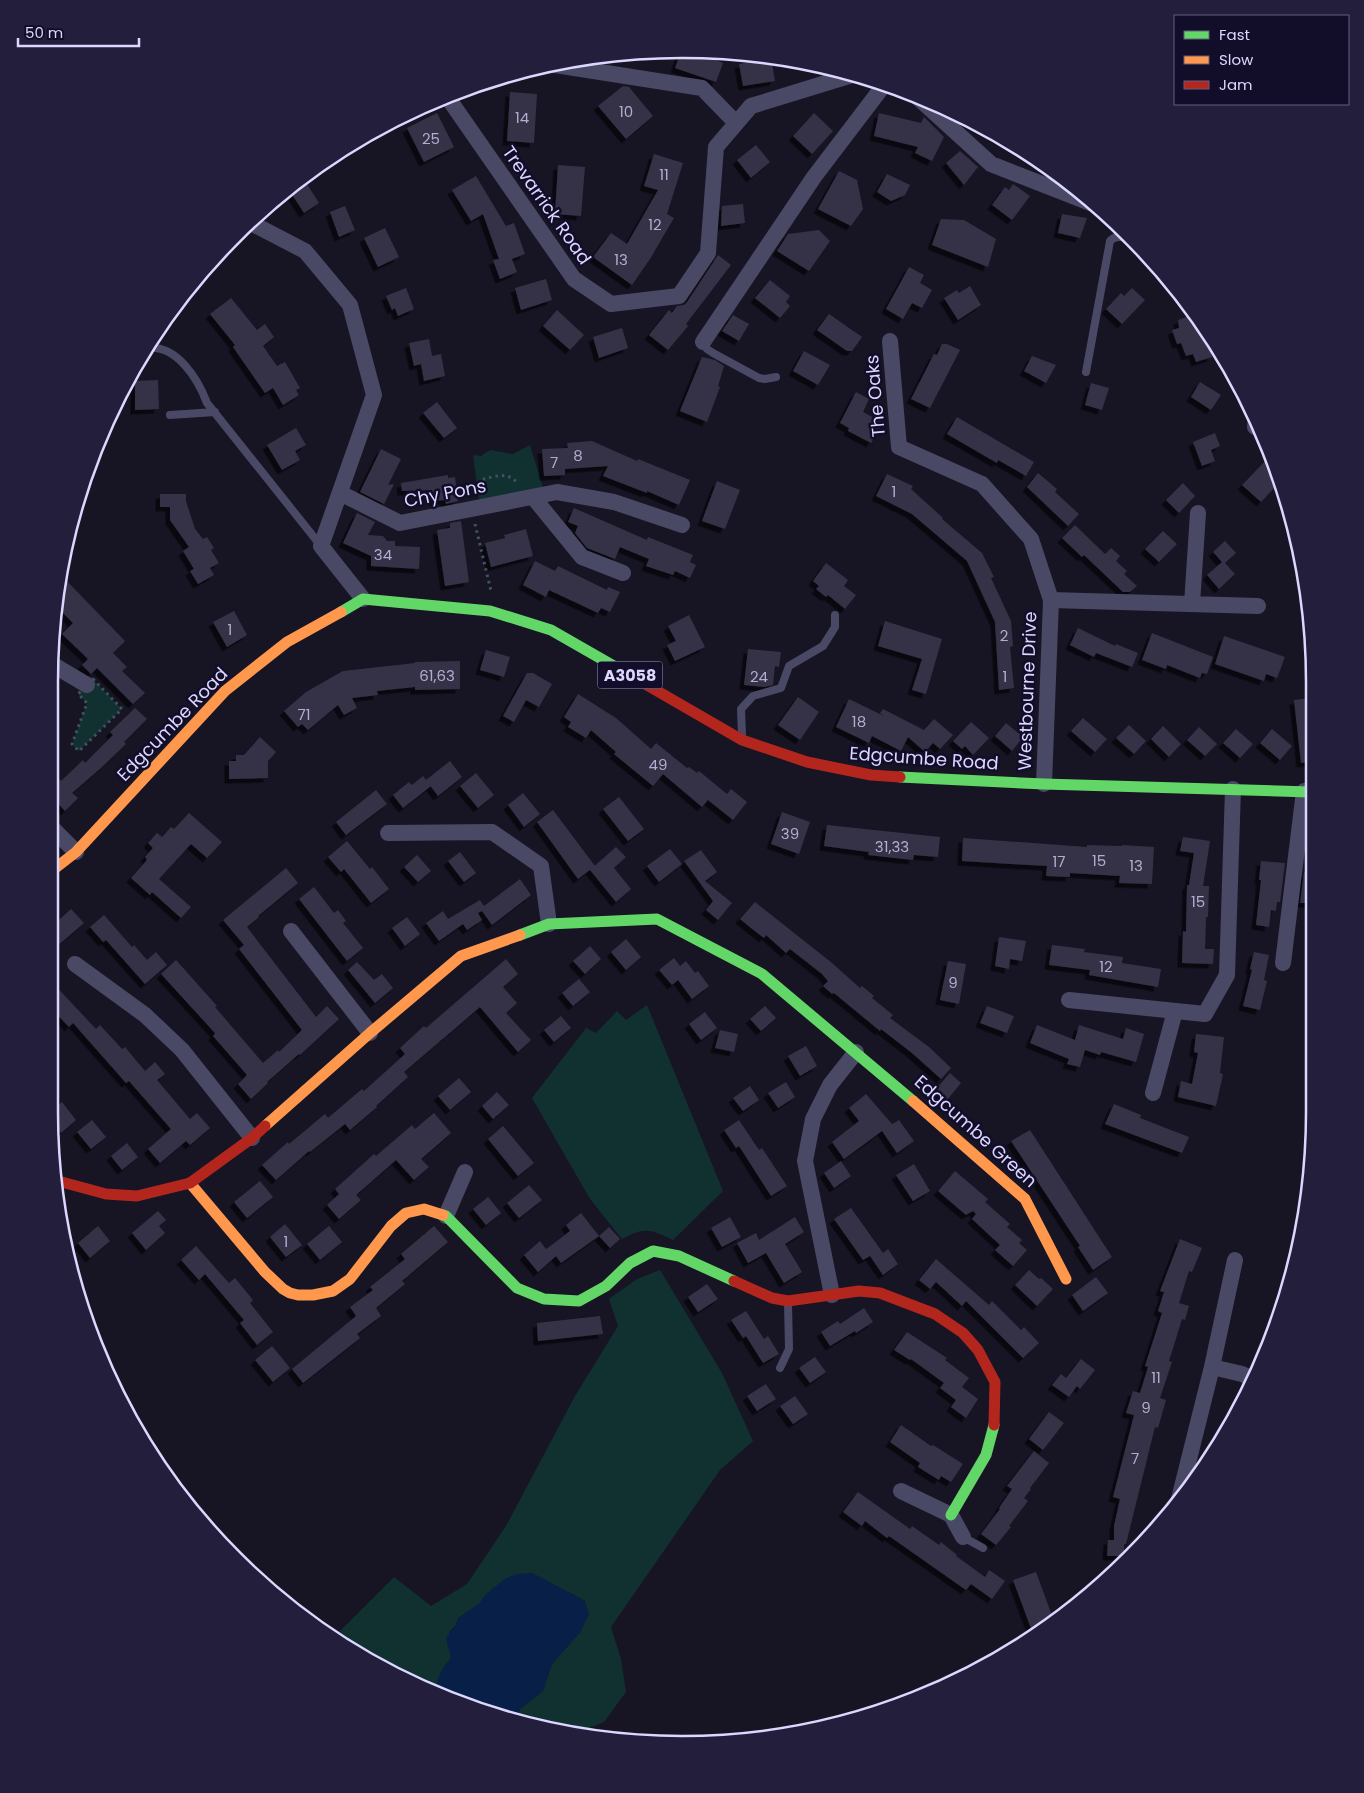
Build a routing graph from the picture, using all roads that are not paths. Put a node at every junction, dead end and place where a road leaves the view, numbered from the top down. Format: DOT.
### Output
graph roads {
  1 [pos="571,67"];
  2 [pos="841,78"];
  3 [pos="880,90"];
  4 [pos="451,102"];
  5 [pos="931,110"];
  6 [pos="736,123"];
  7 [pos="1074,197"];
  8 [pos="255,226"];
  9 [pos="1122,238"];
  10 [pos="890,341"];
  11 [pos="703,342"];
  12 [pos="155,347"];
  13 [pos="1086,372"];
  14 [pos="776,377"];
  15 [pos="214,412"];
  16 [pos="170,415"];
  17 [pos="899,447"];
  18 [pos="340,493"];
  19 [pos="533,497"];
  20 [pos="1198,513"];
  21 [pos="682,525"];
  22 [pos="321,546"];
  23 [pos="623,573"];
  24 [pos="363,599"];
  25 [pos="1051,600"];
  26 [pos="1192,604"];
  27 [pos="1258,606"];
  28 [pos="835,615"];
  29 [pos="58,668"];
  30 [pos="87,685"];
  31 [pos="742,740"];
  32 [pos="1044,784"];
  33 [pos="1233,789"];
  34 [pos="1306,791"];
  35 [pos="1306,798"];
  36 [pos="58,834"];
  37 [pos="388,834"];
  38 [pos="76,852"];
  39 [pos="58,866"];
  40 [pos="549,924"];
  41 [pos="291,931"];
  42 [pos="1283,963"];
  43 [pos="75,964"];
  44 [pos="1069,1000"];
  45 [pos="1175,1011"];
  46 [pos="370,1033"];
  47 [pos="856,1052"];
  48 [pos="1153,1093"];
  49 [pos="252,1138"];
  50 [pos="465,1172"];
  51 [pos="190,1183"];
  52 [pos="62,1184"];
  53 [pos="446,1216"];
  54 [pos="1235,1260"];
  55 [pos="1066,1279"];
  56 [pos="832,1295"];
  57 [pos="788,1301"];
  58 [pos="1212,1367"];
  59 [pos="780,1368"];
  60 [pos="1247,1376"];
  61 [pos="1183,1483"];
  62 [pos="901,1491"];
  63 [pos="951,1515"];
  64 [pos="963,1537"];
  65 [pos="983,1548"];
  1 -- 6 [label="street"];
  2 -- 6 [label="street, Trevarrick Road"];
  3 -- 11 [label="street"];
  4 -- 6 [label="street, Trevarrick Road"];
  5 -- 7 [label="street"];
  8 -- 18 [label="street"];
  9 -- 13 [label="lane"];
  10 -- 17 [label="street, The Oaks"];
  11 -- 14 [label="lane"];
  12 -- 15 [label="lane"];
  15 -- 16 [label="lane"];
  15 -- 22 [label="lane"];
  17 -- 25 [label="street, Westbourne Drive"];
  18 -- 19 [label="street, Chy Pons"];
  18 -- 22 [label="street"];
  19 -- 21 [label="street, Chy Pons"];
  19 -- 23 [label="street"];
  20 -- 26 [label="street"];
  22 -- 24 [label="street"];
  24 -- 31 [label="street, Edgcumbe Road / A3058"];
  24 -- 38 [label="street, Edgcumbe Road"];
  25 -- 26 [label="street, Westbourne Drive"];
  25 -- 32 [label="street, Westbourne Drive"];
  26 -- 27 [label="street, Westbourne Drive"];
  28 -- 31 [label="lane"];
  29 -- 30 [label="street"];
  31 -- 32 [label="street, Edgcumbe Road / A3058"];
  32 -- 33 [label="street, Edgcumbe Road / A3058"];
  33 -- 34 [label="street, Edgcumbe Road / A3058"];
  33 -- 45 [label="street"];
  35 -- 42 [label="street"];
  36 -- 38 [label="street"];
  37 -- 40 [label="street"];
  38 -- 39 [label="street, Edgcumbe Road"];
  40 -- 46 [label="street, Edgcumbe Green"];
  40 -- 47 [label="street, Edgcumbe Green"];
  41 -- 46 [label="street"];
  43 -- 49 [label="street"];
  44 -- 45 [label="street"];
  45 -- 48 [label="street"];
  46 -- 49 [label="street, Edgcumbe Green"];
  47 -- 55 [label="street, Edgcumbe Green"];
  47 -- 56 [label="street"];
  49 -- 51 [label="street, Edgcumbe Green"];
  50 -- 53 [label="street"];
  51 -- 52 [label="street, Edgcumbe Green"];
  51 -- 53 [label="street"];
  53 -- 57 [label="street"];
  54 -- 58 [label="street"];
  56 -- 57 [label="street"];
  56 -- 63 [label="street"];
  57 -- 59 [label="lane"];
  58 -- 60 [label="street"];
  58 -- 61 [label="street"];
  62 -- 63 [label="street"];
  63 -- 64 [label="street"];
  64 -- 65 [label="lane"];
}
